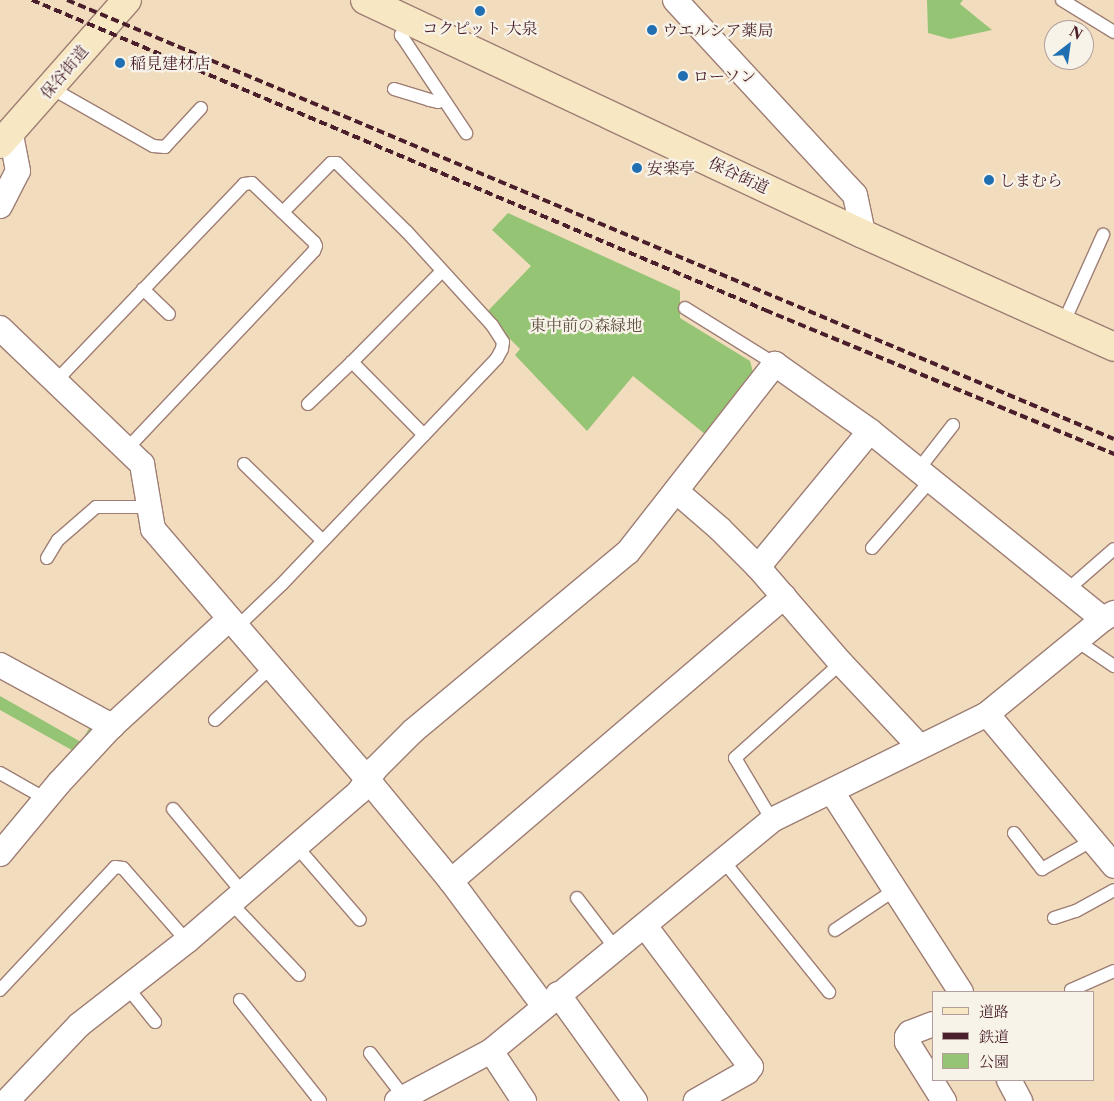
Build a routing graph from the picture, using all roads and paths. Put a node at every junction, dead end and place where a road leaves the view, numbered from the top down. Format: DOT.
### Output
graph roads {
  1 [pos="365,0"];
  2 [pos="675,0"];
  3 [pos="1062,0"];
  4 [pos="122,1"];
  5 [pos="408,20"];
  6 [pos="1114,32"];
  7 [pos="51,88"];
  8 [pos="394,89"];
  9 [pos="444,100"];
  10 [pos="201,108"];
  11 [pos="466,133"];
  12 [pos="6,139"];
  13 [pos="0,206"];
  14 [pos="283,212"];
  15 [pos="863,234"];
  16 [pos="1103,235"];
  17 [pos="442,272"];
  18 [pos="143,289"];
  19 [pos="685,308"];
  20 [pos="169,314"];
  21 [pos="1063,324"];
  22 [pos="0,328"];
  23 [pos="1114,347"];
  24 [pos="352,362"];
  25 [pos="775,364"];
  26 [pos="55,382"];
  27 [pos="308,404"];
  28 [pos="953,425"];
  29 [pos="870,432"];
  30 [pos="424,435"];
  31 [pos="127,449"];
  32 [pos="244,464"];
  33 [pos="924,475"];
  34 [pos="676,491"];
  35 [pos="148,507"];
  36 [pos="322,540"];
  37 [pos="872,548"];
  38 [pos="1114,549"];
  39 [pos="47,558"];
  40 [pos="758,568"];
  41 [pos="1067,590"];
  42 [pos="784,598"];
  43 [pos="1108,616"];
  44 [pos="233,623"];
  45 [pos="1077,641"];
  46 [pos="841,663"];
  47 [pos="0,664"];
  48 [pos="1114,666"];
  49 [pos="271,667"];
  50 [pos="987,714"];
  51 [pos="215,720"];
  52 [pos="112,726"];
  53 [pos="920,747"];
  54 [pos="0,774"];
  55 [pos="368,780"];
  56 [pos="832,792"];
  57 [pos="46,799"];
  58 [pos="174,809"];
  59 [pos="772,820"];
  60 [pos="1014,833"];
  61 [pos="1093,840"];
  62 [pos="297,847"];
  63 [pos="0,854"];
  64 [pos="722,859"];
  65 [pos="1114,866"];
  66 [pos="450,881"];
  67 [pos="896,889"];
  68 [pos="1114,890"];
  69 [pos="237,898"];
  70 [pos="577,898"];
  71 [pos="1054,918"];
  72 [pos="360,920"];
  73 [pos="645,926"];
  74 [pos="835,930"];
  75 [pos="187,941"];
  76 [pos="616,949"];
  77 [pos="1114,971"];
  78 [pos="299,975"];
  79 [pos="128,988"];
  80 [pos="0,990"];
  81 [pos="1071,990"];
  82 [pos="960,991"];
  83 [pos="829,992"];
  84 [pos="240,1000"];
  85 [pos="551,1000"];
  86 [pos="155,1022"];
  87 [pos="932,1024"];
  88 [pos="490,1051"];
  89 [pos="370,1053"];
  90 [pos="1010,1081"];
  91 [pos="401,1099"];
  92 [pos="8,1101"];
  93 [pos="320,1101"];
  94 [pos="524,1101"];
  95 [pos="635,1101"];
  96 [pos="696,1101"];
  97 [pos="944,1101"];
  98 [pos="1020,1101"];
  1 -- 5 [label="main road, 保谷街道"];
  2 -- 15 [label="street"];
  3 -- 6 [label="lane"];
  4 -- 7 [label="main road, 保谷街道"];
  5 -- 9 [label="lane"];
  5 -- 15 [label="main road, 保谷街道"];
  7 -- 10 [label="lane"];
  7 -- 12 [label="main road, 保谷街道"];
  8 -- 9 [label="lane"];
  9 -- 11 [label="lane"];
  12 -- 13 [label="street"];
  14 -- 17 [label="lane"];
  14 -- 18 [label="lane"];
  14 -- 31 [label="lane"];
  15 -- 21 [label="main road, 保谷街道"];
  16 -- 21 [label="lane"];
  17 -- 24 [label="lane"];
  17 -- 30 [label="lane"];
  18 -- 20 [label="lane"];
  18 -- 26 [label="lane"];
  19 -- 25 [label="lane"];
  21 -- 23 [label="main road, 保谷街道"];
  22 -- 26 [label="street"];
  24 -- 27 [label="lane"];
  24 -- 30 [label="lane"];
  25 -- 29 [label="street"];
  25 -- 34 [label="street"];
  26 -- 31 [label="street"];
  28 -- 33 [label="lane"];
  29 -- 33 [label="street"];
  29 -- 40 [label="street"];
  30 -- 36 [label="lane"];
  31 -- 35 [label="street"];
  32 -- 36 [label="lane"];
  33 -- 37 [label="lane"];
  33 -- 41 [label="street"];
  34 -- 40 [label="street"];
  34 -- 55 [label="street"];
  35 -- 39 [label="lane"];
  35 -- 44 [label="street"];
  36 -- 44 [label="lane"];
  38 -- 41 [label="lane"];
  40 -- 42 [label="street"];
  41 -- 43 [label="street"];
  42 -- 46 [label="street"];
  42 -- 66 [label="street"];
  43 -- 45 [label="street"];
  44 -- 49 [label="street"];
  44 -- 52 [label="street"];
  45 -- 48 [label="lane"];
  45 -- 50 [label="street"];
  46 -- 53 [label="street"];
  46 -- 59 [label="lane"];
  47 -- 52 [label="street"];
  49 -- 51 [label="lane"];
  49 -- 55 [label="street"];
  50 -- 53 [label="street"];
  50 -- 61 [label="street"];
  52 -- 57 [label="street"];
  53 -- 56 [label="street"];
  54 -- 57 [label="lane"];
  55 -- 62 [label="street"];
  55 -- 66 [label="street"];
  56 -- 59 [label="street"];
  56 -- 67 [label="street"];
  57 -- 63 [label="street"];
  58 -- 69 [label="lane"];
  59 -- 64 [label="street"];
  60 -- 61 [label="lane"];
  61 -- 65 [label="street"];
  62 -- 69 [label="street"];
  62 -- 72 [label="lane"];
  64 -- 73 [label="street"];
  64 -- 83 [label="lane"];
  66 -- 85 [label="street"];
  67 -- 74 [label="lane"];
  67 -- 82 [label="street"];
  68 -- 71 [label="lane"];
  69 -- 75 [label="street"];
  69 -- 78 [label="lane"];
  70 -- 76 [label="lane"];
  73 -- 76 [label="street"];
  73 -- 96 [label="street"];
  75 -- 79 [label="street"];
  75 -- 80 [label="lane"];
  76 -- 85 [label="street"];
  77 -- 81 [label="lane"];
  79 -- 86 [label="lane"];
  79 -- 92 [label="street"];
  84 -- 93 [label="lane"];
  85 -- 88 [label="street"];
  85 -- 95 [label="street"];
  87 -- 97 [label="street"];
  88 -- 91 [label="street"];
  88 -- 94 [label="street"];
  89 -- 91 [label="lane"];
  90 -- 98 [label="street"];
}
